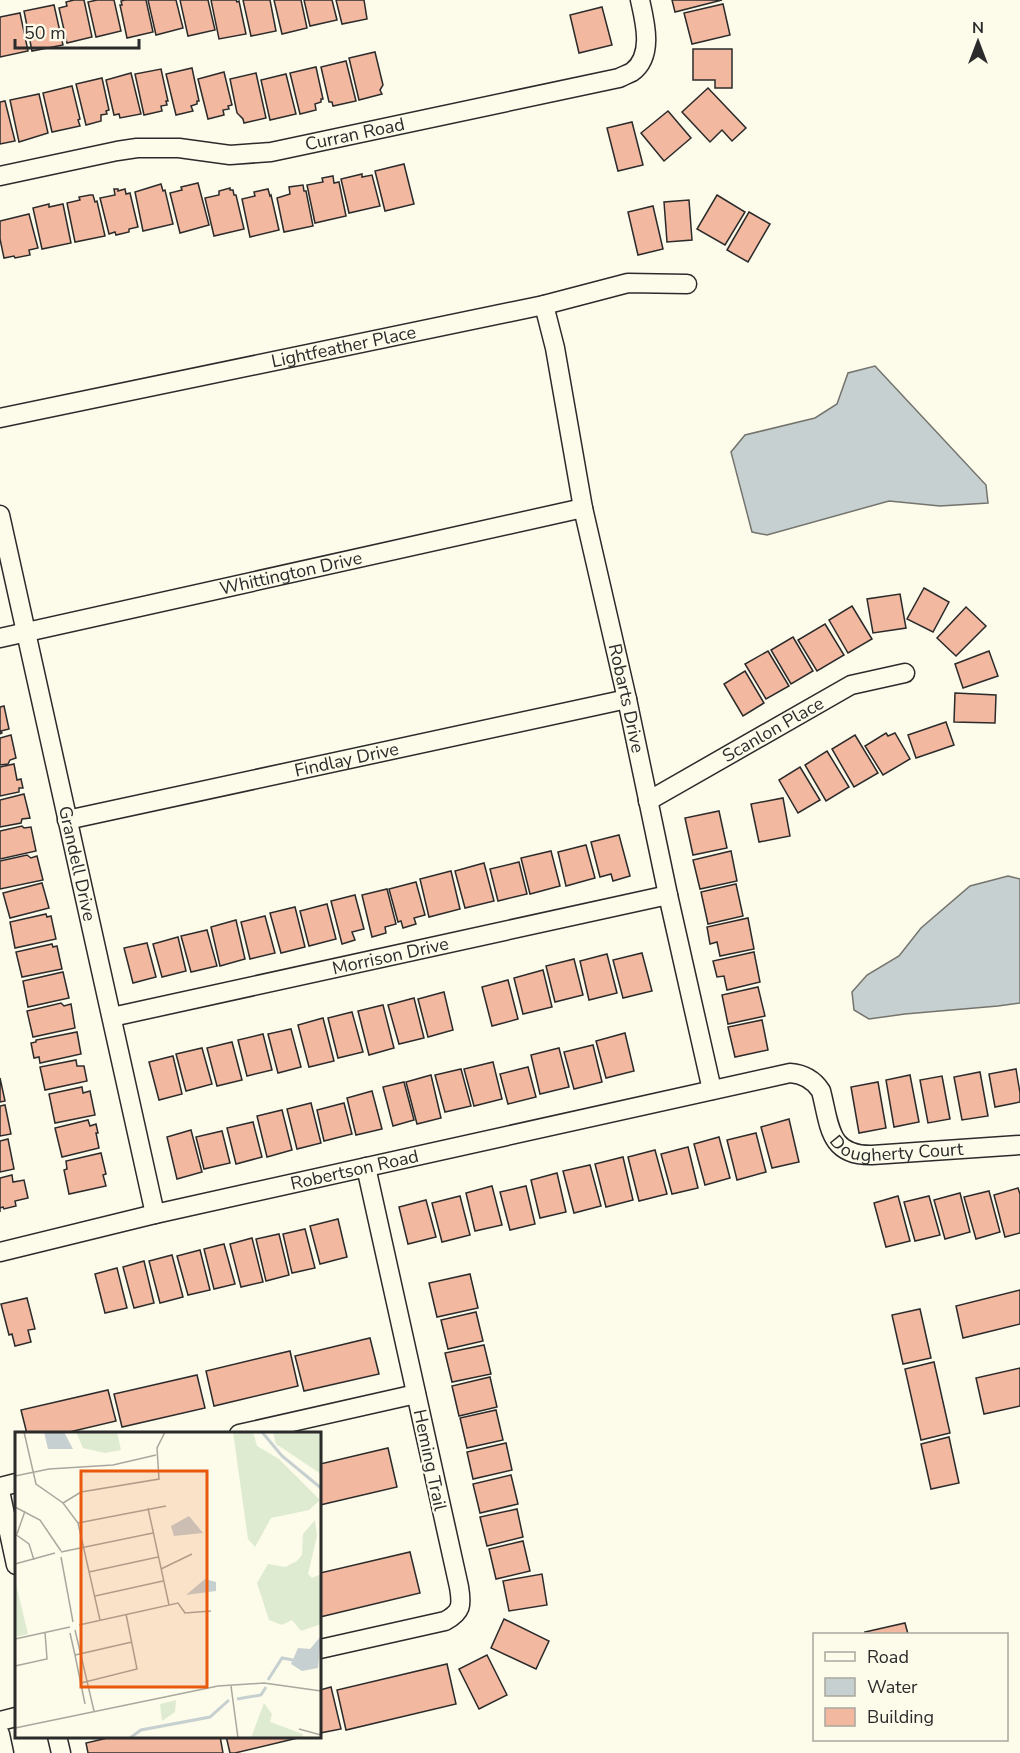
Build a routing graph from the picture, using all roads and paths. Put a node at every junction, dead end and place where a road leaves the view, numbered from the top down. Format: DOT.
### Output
graph roads {
  1 [pos="640,0"];
  2 [pos="0,176"];
  3 [pos="687,284"];
  4 [pos="544,305"];
  5 [pos="0,418"];
  6 [pos="583,508"];
  7 [pos="0,514"];
  8 [pos="26,632"];
  9 [pos="0,638"];
  10 [pos="905,673"];
  11 [pos="627,699"];
  12 [pos="648,801"];
  13 [pos="67,820"];
  14 [pos="668,895"];
  15 [pos="112,1017"];
  16 [pos="712,1090"];
  17 [pos="1020,1145"];
  18 [pos="366,1167"];
  19 [pos="155,1214"];
  20 [pos="0,1252"];
  21 [pos="416,1394"];
  22 [pos="248,1432"];
  23 [pos="15,1483"];
  24 [pos="0,1489"];
  25 [pos="15,1560"];
  26 [pos="321,1649"];
  27 [pos="15,1717"];
  28 [pos="0,1721"];
  29 [pos="0,1734"];
  30 [pos="57,1738"];
  31 [pos="4,1753"];
  32 [pos="61,1753"];
  1 -- 2 [label="street, Curran Road"];
  3 -- 4 [label="street, Lightfeather Place"];
  4 -- 5 [label="street, Lightfeather Place"];
  4 -- 6 [label="street, Robarts Drive"];
  6 -- 8 [label="street, Whittington Drive"];
  6 -- 11 [label="street, Robarts Drive"];
  7 -- 8 [label="street, Grandell Drive"];
  8 -- 9 [label="street, Whittington Drive"];
  8 -- 13 [label="street, Grandell Drive"];
  10 -- 12 [label="street, Scanlon Place"];
  11 -- 12 [label="street, Robarts Drive"];
  11 -- 13 [label="street, Findlay Drive"];
  12 -- 14 [label="street, Robarts Drive"];
  13 -- 15 [label="street, Grandell Drive"];
  14 -- 15 [label="street, Morrison Drive"];
  14 -- 16 [label="street, Robarts Drive"];
  15 -- 19 [label="street, Grandell Drive"];
  16 -- 17 [label="street, Dougherty Court"];
  16 -- 18 [label="street, Robertson Road"];
  18 -- 19 [label="street, Robertson Road"];
  18 -- 21 [label="street, Heming Trail"];
  19 -- 20 [label="street, Robertson Road"];
  21 -- 22 [label="street"];
  21 -- 26 [label="street, Heming Trail"];
  23 -- 24 [label="street"];
  24 -- 25 [label="street"];
  27 -- 28 [label="street"];
  29 -- 31 [label="street"];
  30 -- 32 [label="street"];
}
